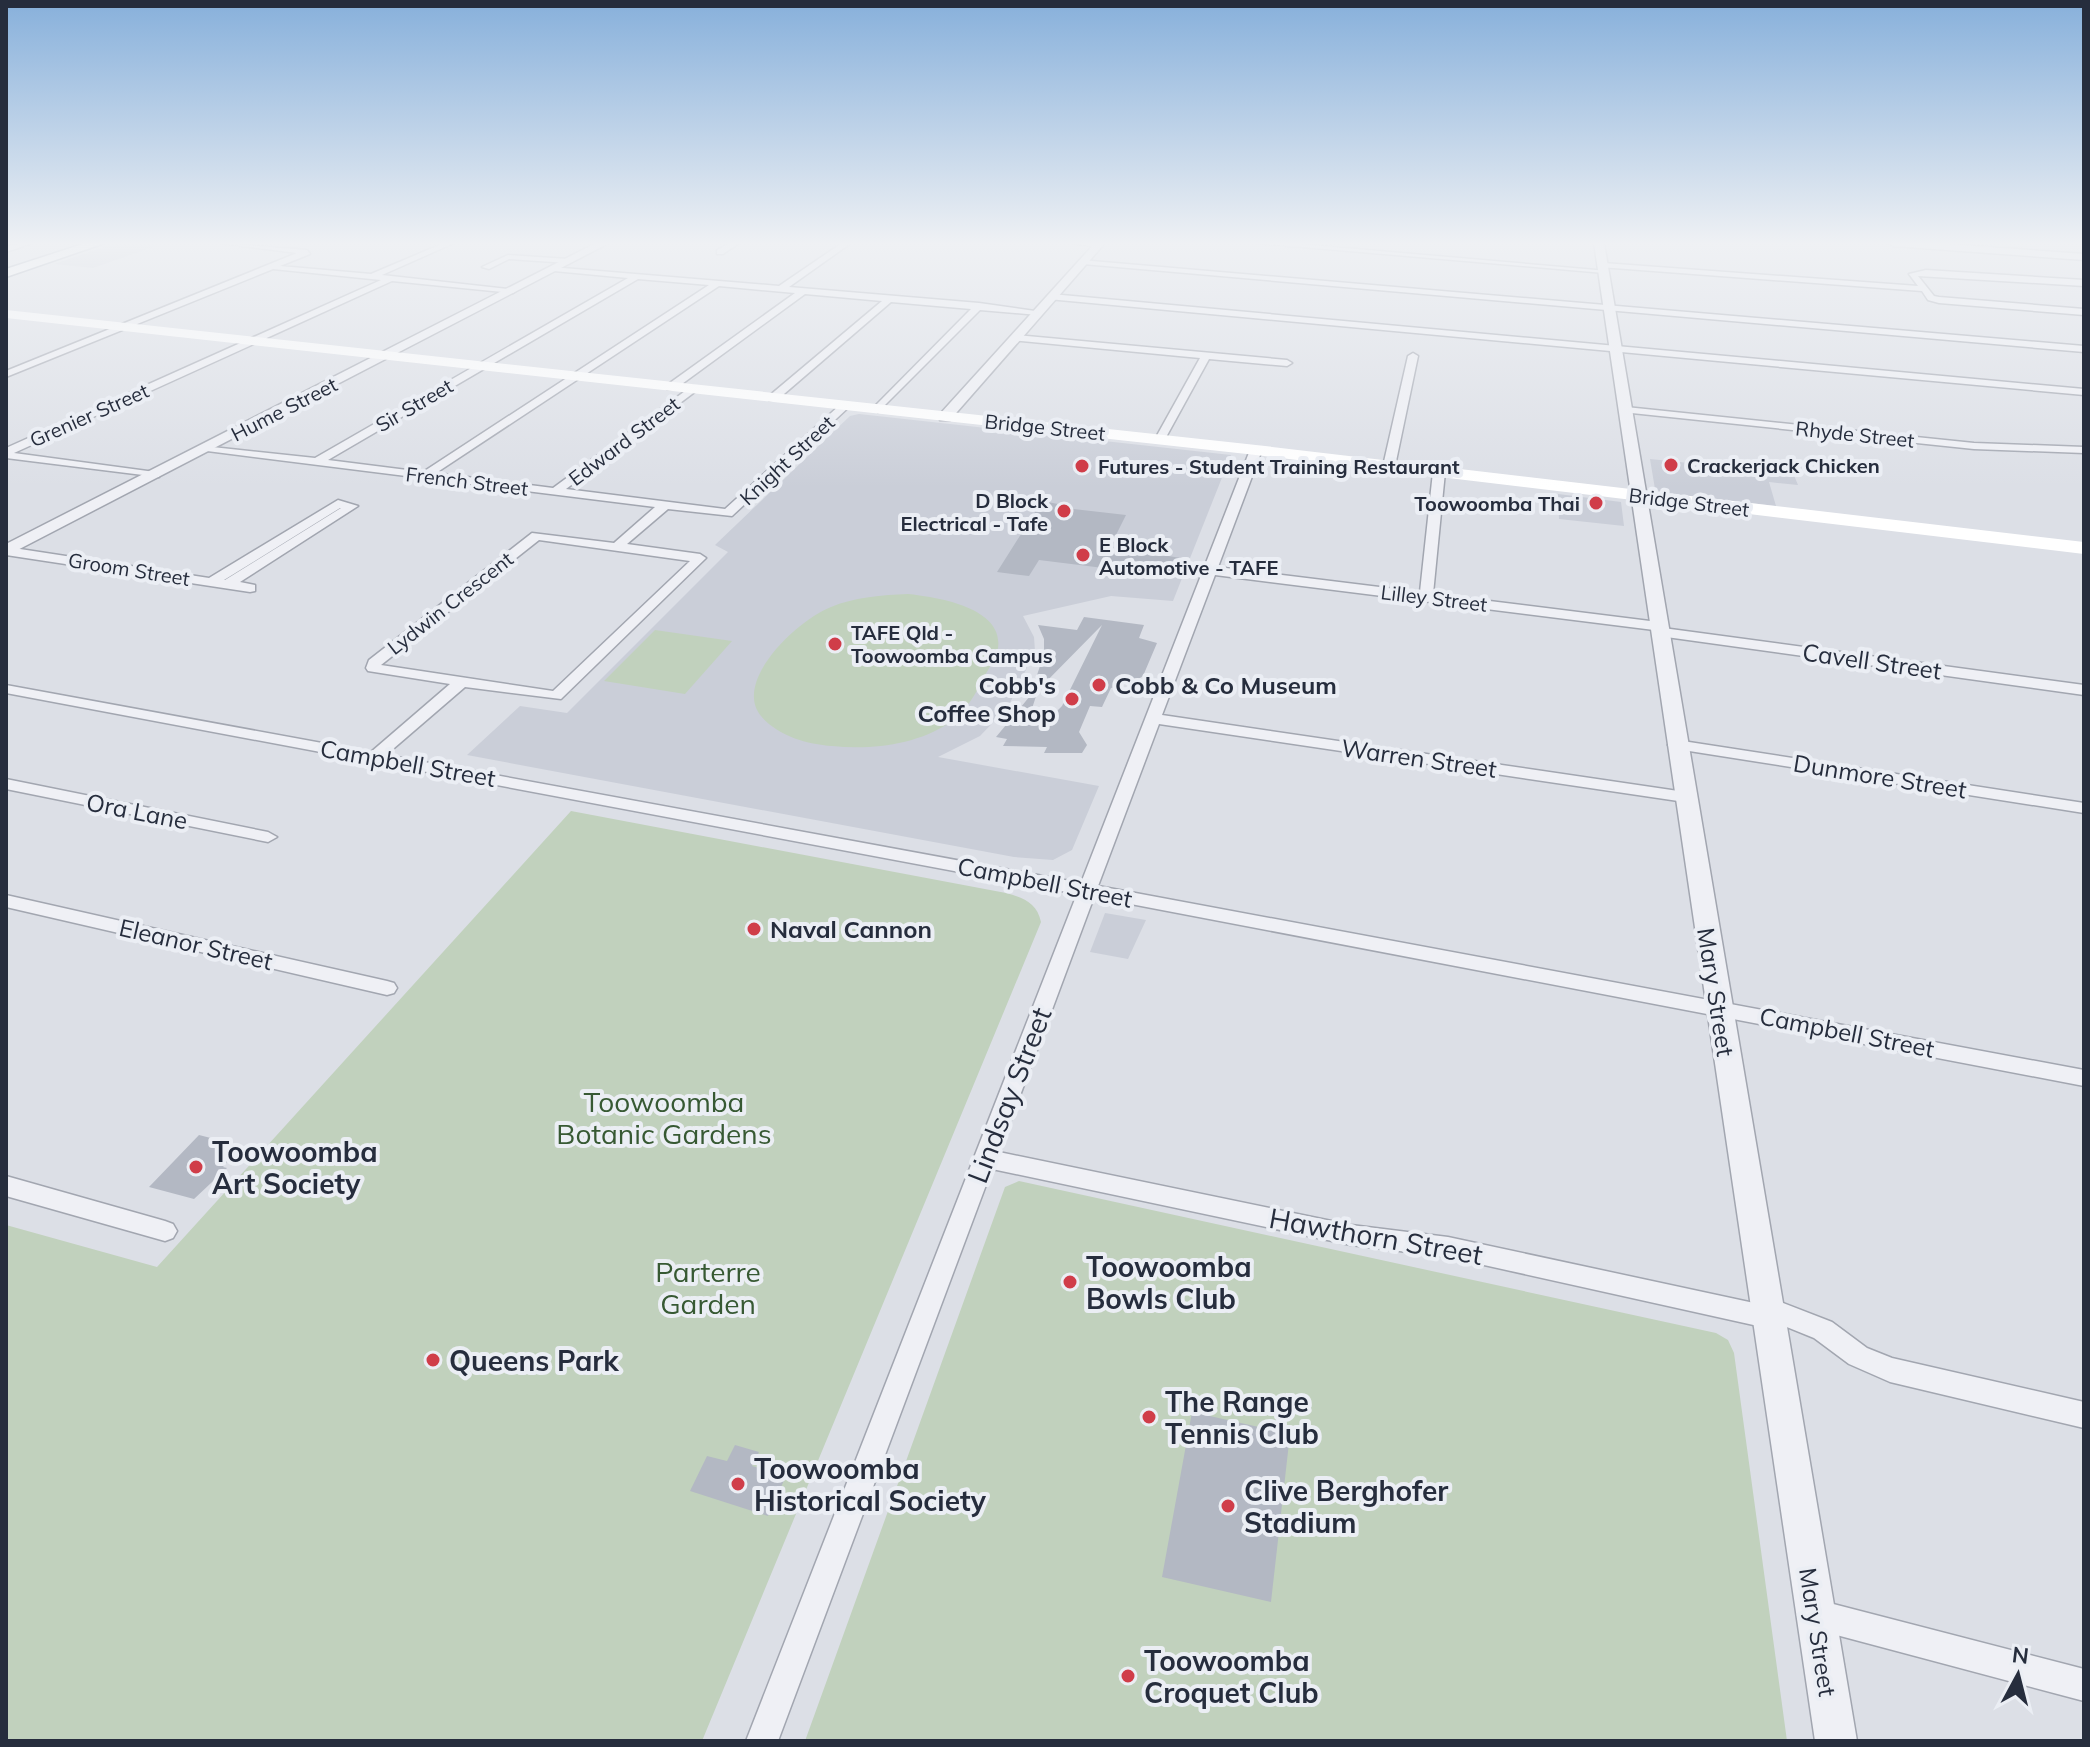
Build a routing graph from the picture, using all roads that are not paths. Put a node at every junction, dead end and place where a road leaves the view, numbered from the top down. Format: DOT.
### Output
graph roads {
  1 [pos="92,325"];
  2 [pos="129,325"];
  3 [pos="289,325"];
  4 [pos="447,325"];
  5 [pos="554,325"];
  6 [pos="655,325"];
  7 [pos="757,325"];
  8 [pos="859,325"];
  9 [pos="961,325"];
  10 [pos="1027,325"];
  11 [pos="1351,325"];
  12 [pos="1612,325"];
  13 [pos="1800,325"];
  14 [pos="120,328"];
  15 [pos="1015,338"];
  16 [pos="250,342"];
  17 [pos="1617,349"];
  18 [pos="2084,349"];
  19 [pos="1206,355"];
  20 [pos="1413,356"];
  21 [pos="385,357"];
  22 [pos="1287,363"];
  23 [pos="481,367"];
  24 [pos="6,374"];
  25 [pos="575,377"];
  26 [pos="671,387"];
  27 [pos="692,389"];
  28 [pos="2084,392"];
  29 [pos="773,398"];
  30 [pos="845,406"];
  31 [pos="878,409"];
  32 [pos="1626,410"];
  33 [pos="945,417"];
  34 [pos="1160,439"];
  35 [pos="207,448"];
  36 [pos="1256,450"];
  37 [pos="2084,450"];
  38 [pos="6,454"];
  39 [pos="316,462"];
  40 [pos="1389,466"];
  41 [pos="1439,472"];
  42 [pos="155,475"];
  43 [pos="424,476"];
  44 [pos="555,492"];
  45 [pos="1638,497"];
  46 [pos="664,506"];
  47 [pos="728,513"];
  48 [pos="619,545"];
  49 [pos="7,551"];
  50 [pos="2082,551"];
  51 [pos="1209,570"];
  52 [pos="212,582"];
  53 [pos="228,584"];
  54 [pos="250,588"];
  55 [pos="1426,597"];
  56 [pos="1659,629"];
  57 [pos="460,683"];
  58 [pos="6,689"];
  59 [pos="2084,690"];
  60 [pos="1153,718"];
  61 [pos="1676,745"];
  62 [pos="374,757"];
  63 [pos="6,784"];
  64 [pos="1685,797"];
  65 [pos="2084,808"];
  66 [pos="268,837"];
  67 [pos="1086,890"];
  68 [pos="6,901"];
  69 [pos="387,988"];
  70 [pos="1718,1007"];
  71 [pos="2084,1078"];
  72 [pos="985,1158"];
  73 [pos="6,1186"];
  74 [pos="165,1231"];
  75 [pos="1766,1312"];
  76 [pos="2084,1415"];
  77 [pos="1814,1614"];
  78 [pos="2084,1685"];
  79 [pos="762,1741"];
  80 [pos="1836,1741"];
  1 -- 14 [label="main road, Bridge Street"];
  2 -- 14 [label="street"];
  3 -- 16 [label="street, Grenier Street"];
  4 -- 21 [label="street, Hume Street"];
  5 -- 23 [label="street, Sir Street"];
  6 -- 25 [label="street"];
  7 -- 26 [label="street, Edward Street"];
  8 -- 29 [label="street"];
  9 -- 31 [label="street"];
  10 -- 15 [label="street"];
  11 -- 17 [label="street"];
  12 -- 17 [label="street, Mary Street"];
  13 -- 18 [label="street"];
  14 -- 16 [label="main road, Bridge Street"];
  14 -- 24 [label="street"];
  15 -- 19 [label="street"];
  15 -- 33 [label="street"];
  16 -- 21 [label="main road, Bridge Street"];
  16 -- 38 [label="street, Grenier Street"];
  17 -- 28 [label="street"];
  17 -- 32 [label="street, Mary Street"];
  19 -- 22 [label="street"];
  19 -- 34 [label="street"];
  20 -- 40 [label="street"];
  21 -- 23 [label="main road, Bridge Street"];
  21 -- 35 [label="street, Hume Street"];
  23 -- 25 [label="main road, Bridge Street"];
  23 -- 39 [label="street, Sir Street"];
  25 -- 26 [label="main road, Bridge Street"];
  25 -- 43 [label="street"];
  26 -- 27 [label="main road, Bridge Street"];
  27 -- 29 [label="main road, Bridge Street"];
  27 -- 44 [label="street, Edward Street"];
  29 -- 30 [label="main road, Bridge Street"];
  30 -- 31 [label="main road, Bridge Street"];
  30 -- 47 [label="street, Knight Street"];
  31 -- 33 [label="main road, Bridge Street"];
  32 -- 37 [label="street, Rhyde Street"];
  32 -- 45 [label="street, Mary Street"];
  33 -- 34 [label="main road, Bridge Street"];
  34 -- 36 [label="main road, Bridge Street"];
  35 -- 39 [label="street, French Street"];
  35 -- 42 [label="street, Hume Street"];
  36 -- 40 [label="main road, Bridge Street"];
  36 -- 51 [label="street, Lindsay Street"];
  38 -- 42 [label="street"];
  39 -- 43 [label="street, French Street"];
  40 -- 41 [label="main road, Bridge Street"];
  41 -- 45 [label="main road, Bridge Street"];
  41 -- 55 [label="street"];
  42 -- 49 [label="street, Hume Street"];
  43 -- 44 [label="street, French Street"];
  44 -- 46 [label="street, French Street"];
  45 -- 50 [label="main road, Bridge Street"];
  45 -- 56 [label="street, Mary Street"];
  46 -- 47 [label="street, French Street"];
  46 -- 48 [label="street"];
  48 -- 57 [label="street, Lydwin Crescent"];
  48 -- 57 [label="street, Lydwin Crescent"];
  49 -- 52 [label="street, Groom Street"];
  51 -- 55 [label="street, Lilley Street"];
  51 -- 60 [label="street, Lindsay Street"];
  52 -- 53 [label="street, Groom Street"];
  52 -- 53 [label="street"];
  53 -- 54 [label="street, Groom Street"];
  55 -- 56 [label="street, Lilley Street"];
  56 -- 59 [label="street, Cavell Street"];
  56 -- 61 [label="street, Mary Street"];
  57 -- 62 [label="street"];
  58 -- 62 [label="street, Campbell Street"];
  60 -- 64 [label="street, Warren Street"];
  60 -- 67 [label="street, Lindsay Street"];
  61 -- 64 [label="street, Mary Street"];
  61 -- 65 [label="street, Dunmore Street"];
  62 -- 67 [label="street, Campbell Street"];
  63 -- 66 [label="street, Ora Lane"];
  64 -- 70 [label="street, Mary Street"];
  67 -- 70 [label="street, Campbell Street"];
  67 -- 72 [label="street, Lindsay Street"];
  68 -- 69 [label="street, Eleanor Street"];
  70 -- 71 [label="street, Campbell Street"];
  70 -- 75 [label="street, Mary Street"];
  72 -- 75 [label="street, Hawthorn Street"];
  72 -- 79 [label="street, Lindsay Street"];
  73 -- 74 [label="street"];
  75 -- 76 [label="street, Hawthorn Street"];
  75 -- 77 [label="street, Mary Street"];
  77 -- 78 [label="street"];
  77 -- 80 [label="street, Mary Street"];
}
